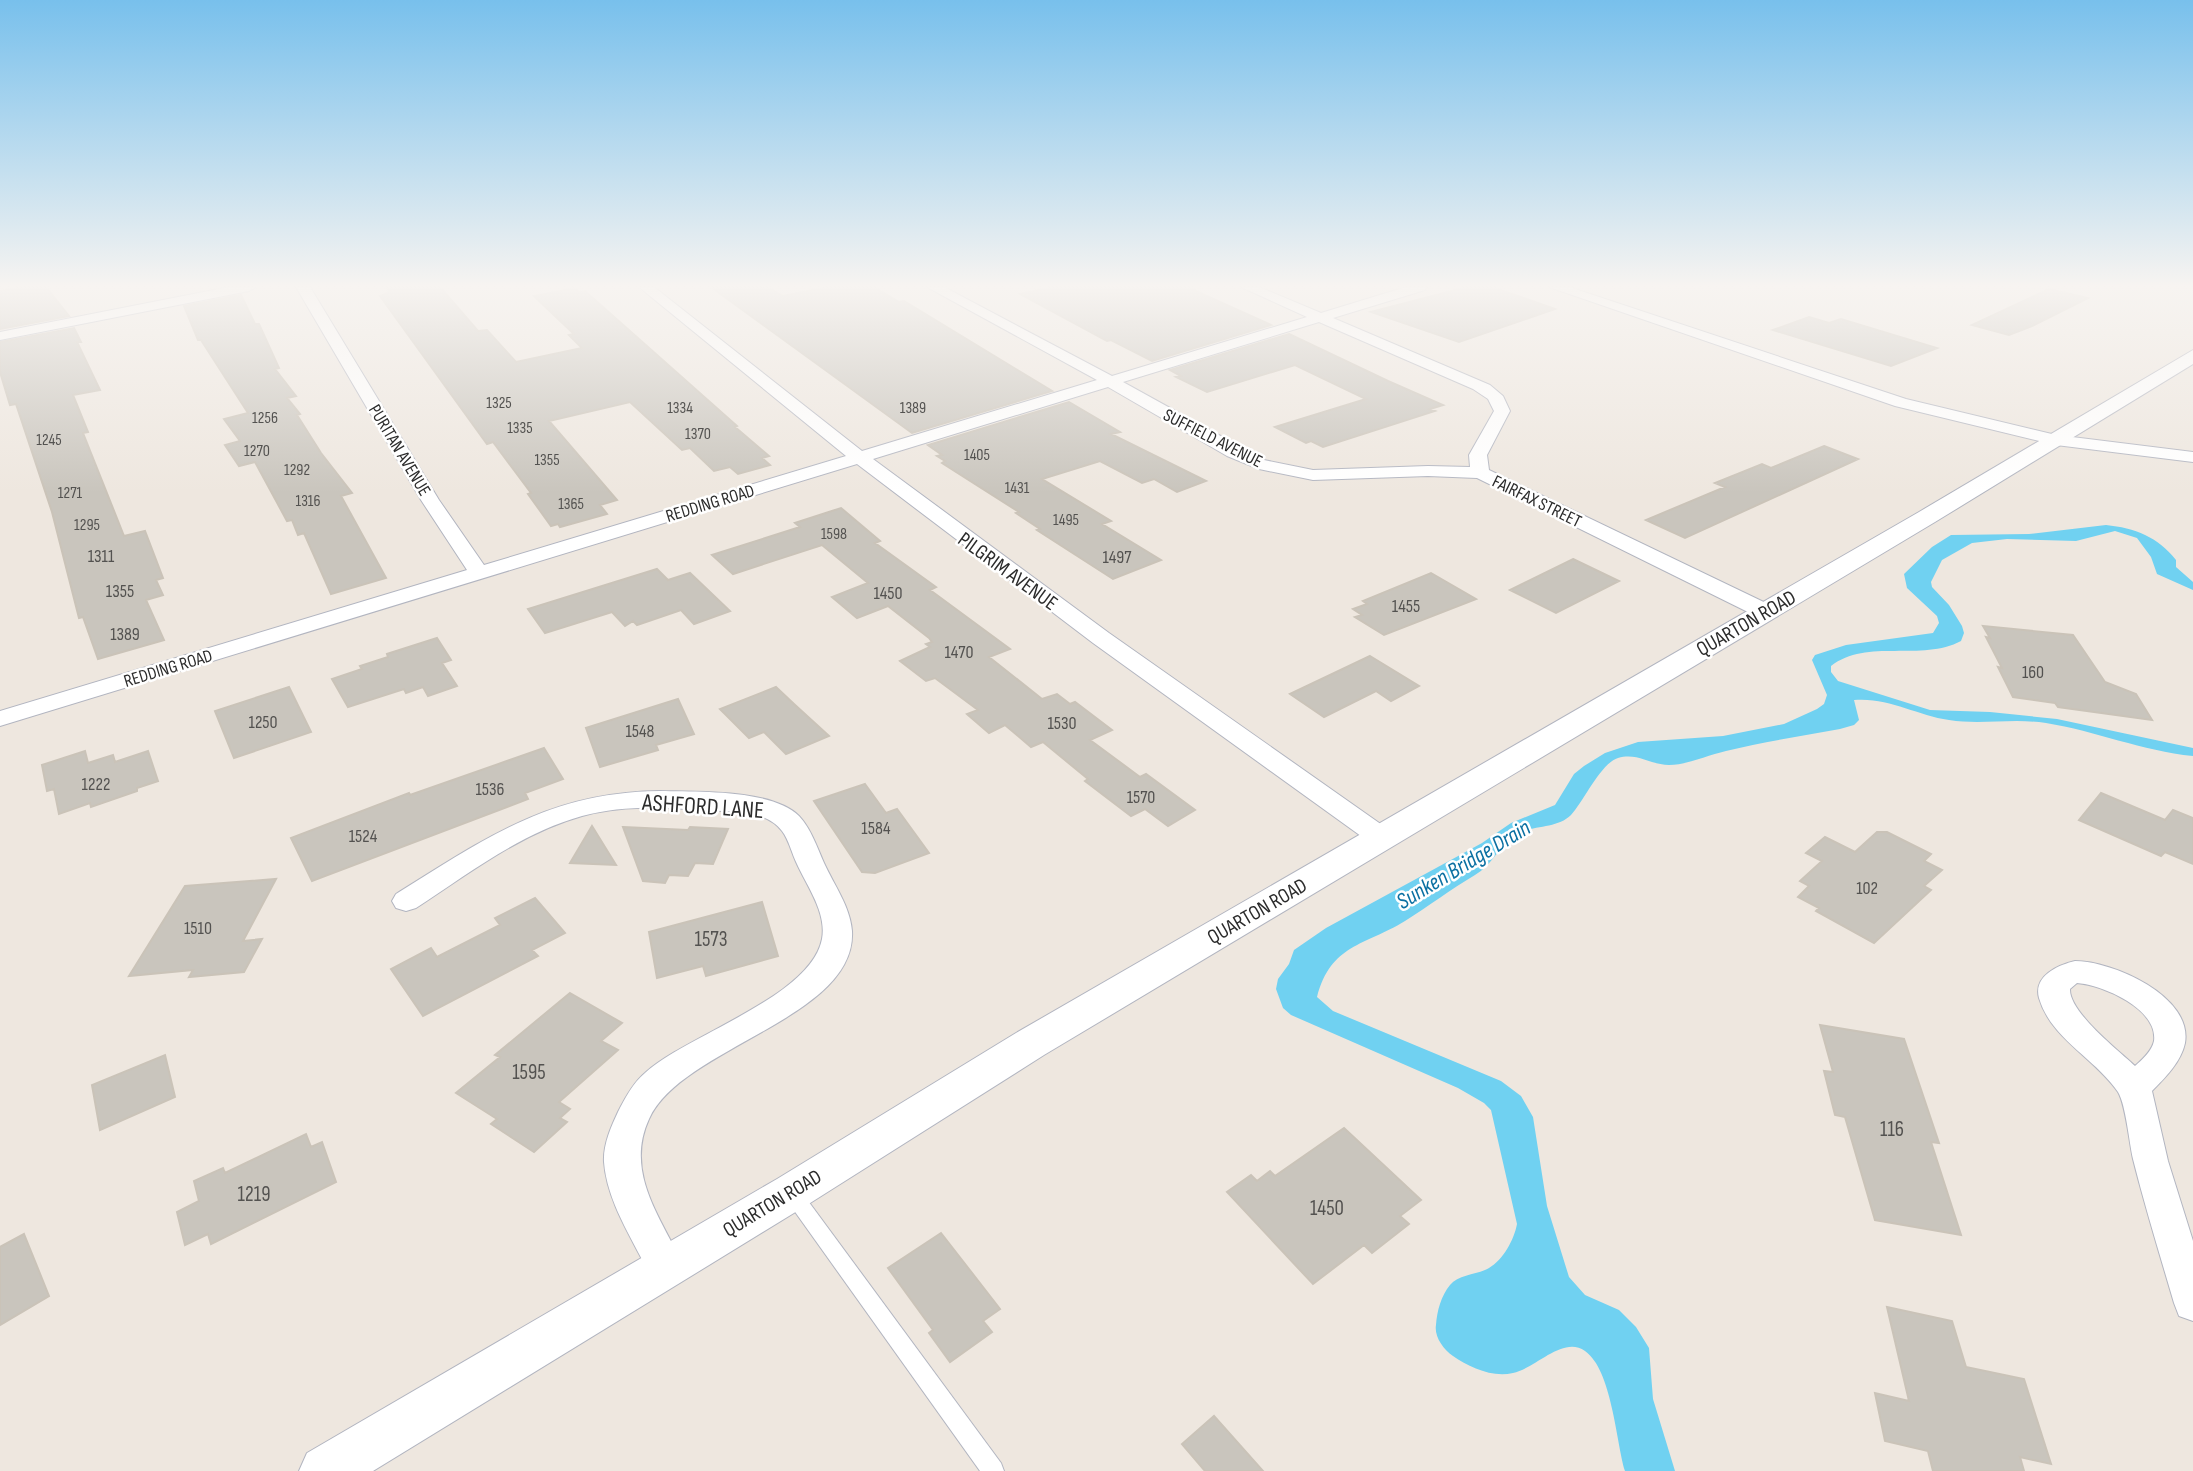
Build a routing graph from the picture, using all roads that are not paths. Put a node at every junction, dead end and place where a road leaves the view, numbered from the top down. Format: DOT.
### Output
graph roads {
  1 [pos="344,356"];
  2 [pos="731,356"];
  3 [pos="1061,356"];
  4 [pos="1192,356"];
  5 [pos="1410,356"];
  6 [pos="1757,356"];
  7 [pos="2193,356"];
  8 [pos="1108,381"];
  9 [pos="2056,440"];
  10 [pos="2193,457"];
  11 [pos="858,458"];
  12 [pos="1480,473"];
  13 [pos="479,573"];
  14 [pos="1764,611"];
  15 [pos="0,719"];
  16 [pos="1382,838"];
  17 [pos="406,901"];
  18 [pos="2134,1087"];
  19 [pos="792,1192"];
  20 [pos="665,1267"];
  21 [pos="2193,1303"];
  22 [pos="325,1471"];
  23 [pos="993,1471"];
  1 -- 13 [label="street, PURITAN AVENUE"];
  2 -- 11 [label="street, PILGRIM AVENUE"];
  3 -- 8 [label="street, SUFFIELD AVENUE"];
  4 -- 8 [label="street, REDDING ROAD"];
  5 -- 12 [label="street, FAIRFAX STREET"];
  6 -- 9 [label="street"];
  7 -- 9 [label="street, QUARTON ROAD"];
  8 -- 11 [label="street, REDDING ROAD"];
  8 -- 12 [label="street, SUFFIELD AVENUE"];
  9 -- 10 [label="street"];
  9 -- 14 [label="street, QUARTON ROAD"];
  11 -- 13 [label="street, REDDING ROAD"];
  11 -- 16 [label="street, PILGRIM AVENUE"];
  12 -- 14 [label="street, FAIRFAX STREET"];
  13 -- 15 [label="street, REDDING ROAD"];
  14 -- 16 [label="street, QUARTON ROAD"];
  16 -- 19 [label="street, QUARTON ROAD"];
  17 -- 20 [label="street, ASHFORD LANE"];
  18 -- 21 [label="street"];
  19 -- 20 [label="street, QUARTON ROAD"];
  19 -- 23 [label="lane"];
  20 -- 22 [label="street, QUARTON ROAD"];
}
